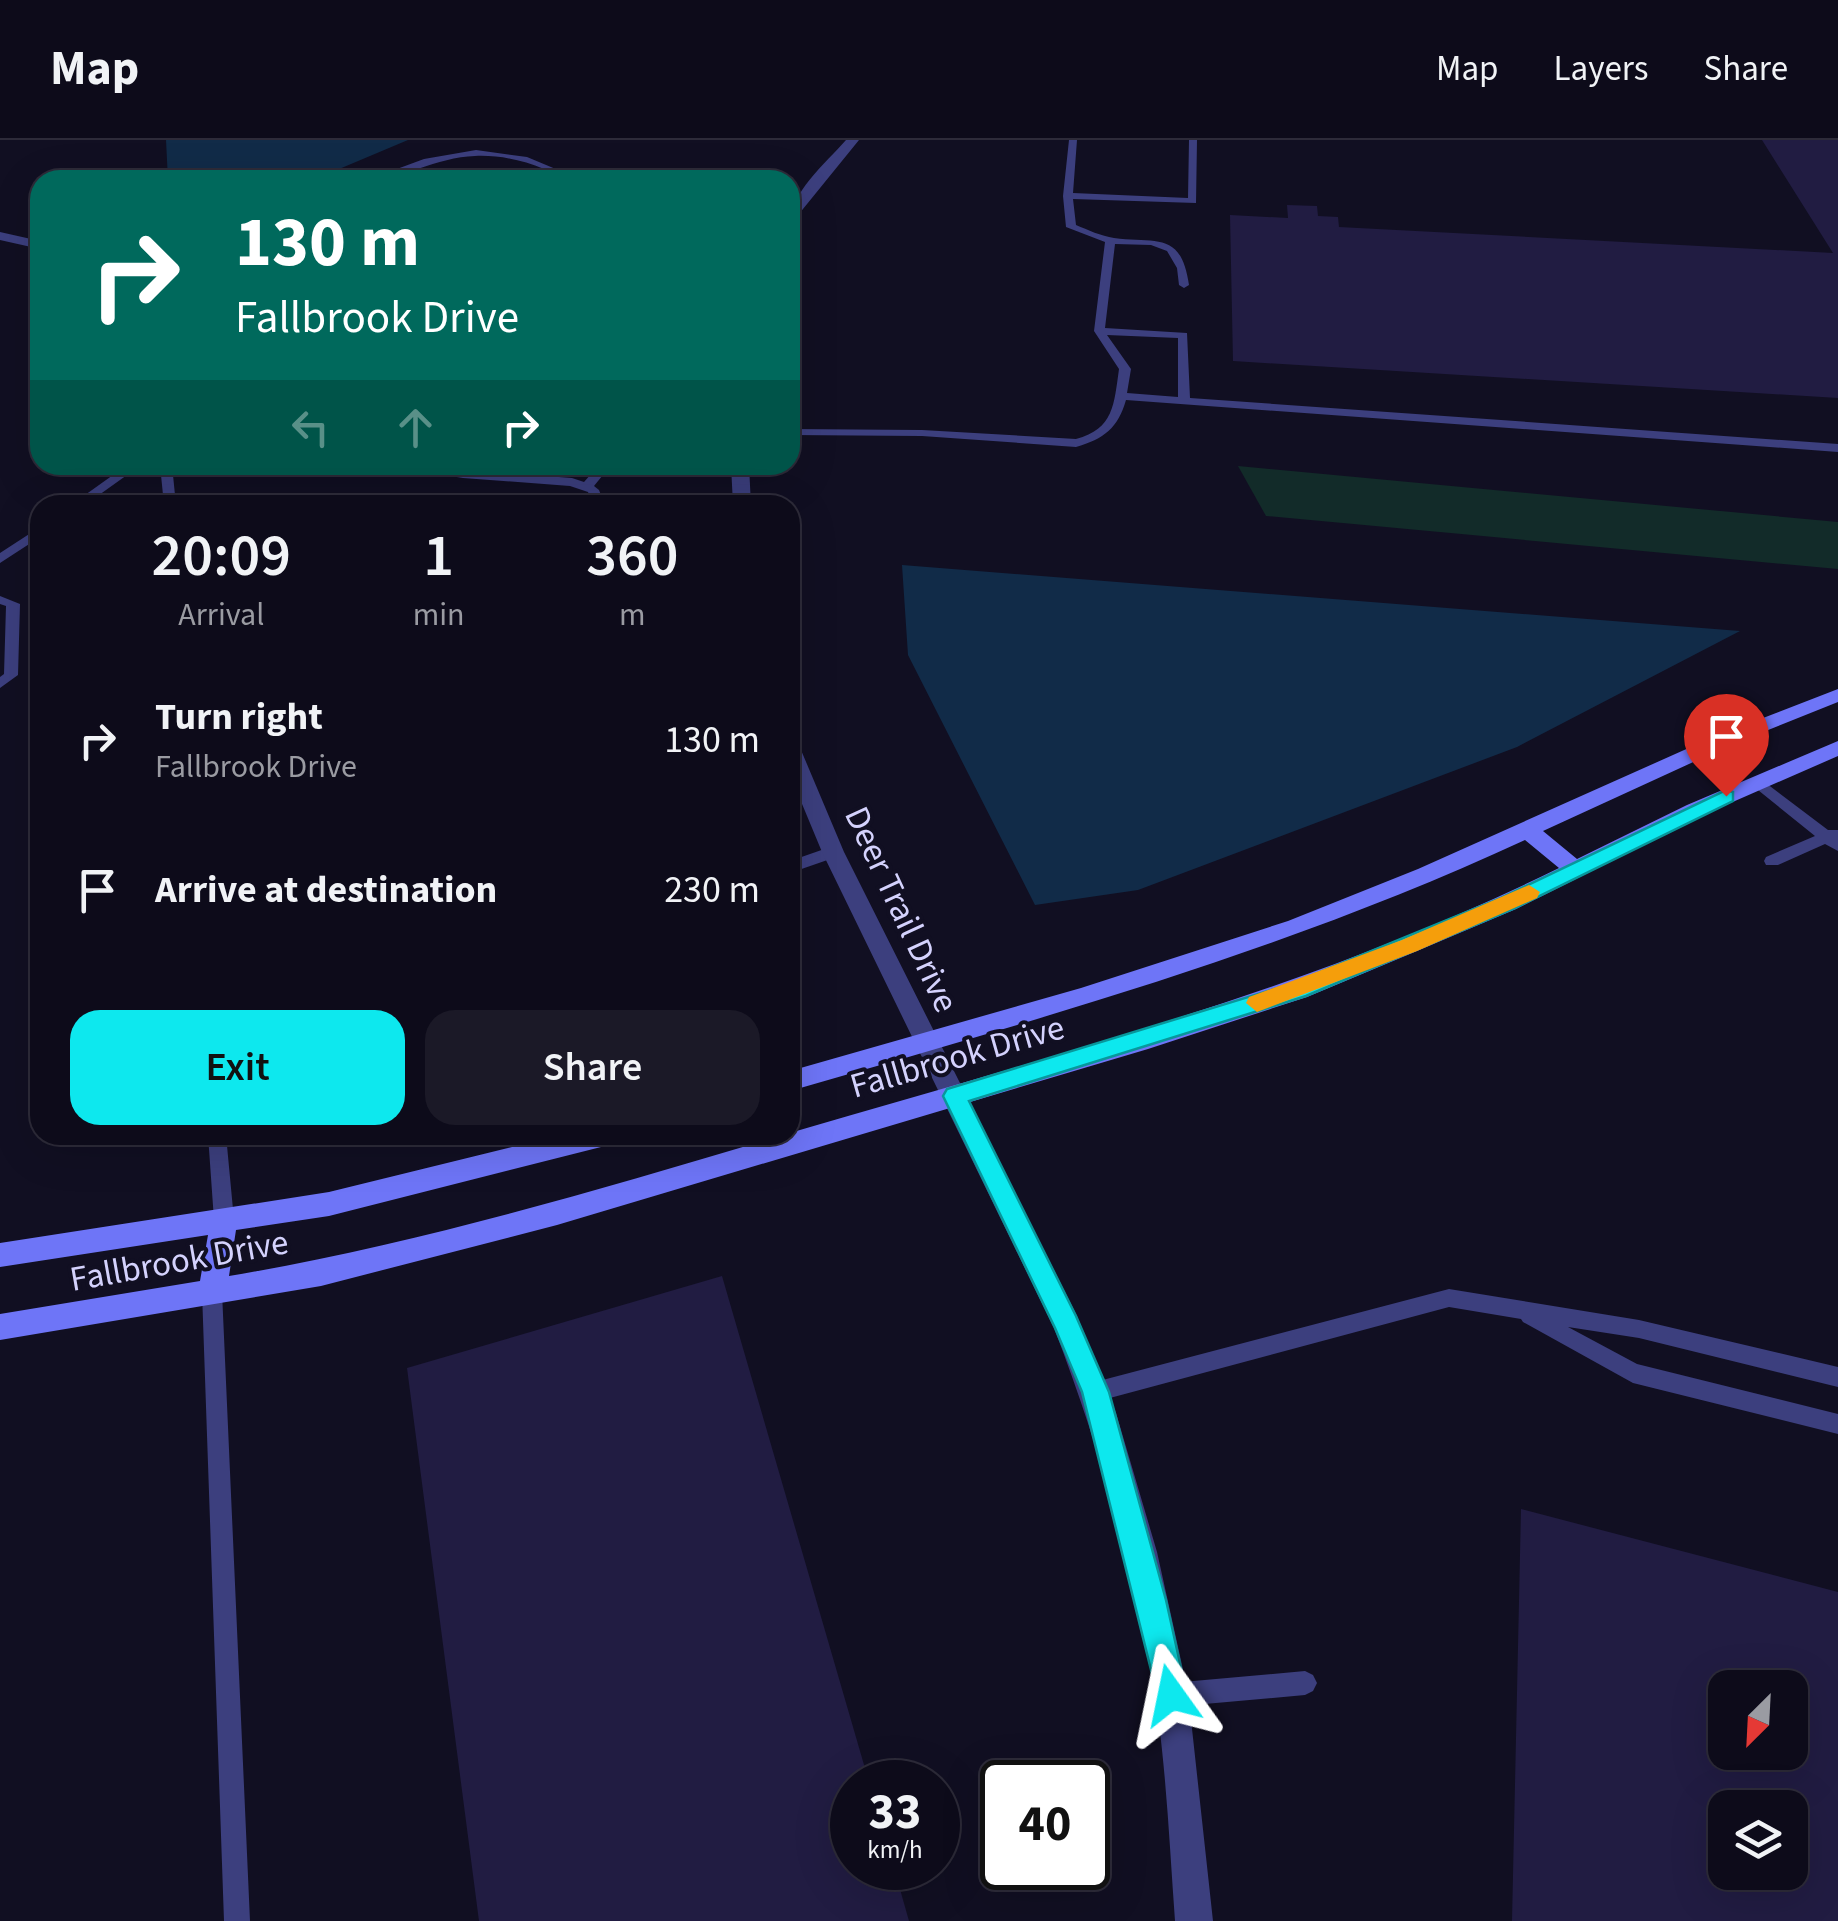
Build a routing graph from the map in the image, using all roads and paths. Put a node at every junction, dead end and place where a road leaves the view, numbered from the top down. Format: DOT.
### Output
graph roads {
  1 [pos="853,140"];
  2 [pos="1073,140"];
  3 [pos="1193,140"];
  4 [pos="400,170"];
  5 [pos="557,170"];
  6 [pos="1068,196"];
  7 [pos="800,206"];
  8 [pos="0,236"];
  9 [pos="1110,241"];
  10 [pos="30,243"];
  11 [pos="1184,285"];
  12 [pos="1184,318"];
  13 [pos="1099,331"];
  14 [pos="1183,336"];
  15 [pos="1121,396"];
  16 [pos="1184,400"];
  17 [pos="800,432"];
  18 [pos="1838,448"];
  19 [pos="120,475"];
  20 [pos="493,475"];
  21 [pos="597,475"];
  22 [pos="587,486"];
  23 [pos="92,495"];
  24 [pos="595,495"];
  25 [pos="30,538"];
  26 [pos="0,559"];
  27 [pos="0,600"];
  28 [pos="0,684"];
  29 [pos="1838,695"];
  30 [pos="1838,748"];
  31 [pos="800,773"];
  32 [pos="1758,782"];
  33 [pos="1526,830"];
  34 [pos="1834,838"];
  35 [pos="834,852"];
  36 [pos="1772,860"];
  37 [pos="800,864"];
  38 [pos="1576,870"];
  39 [pos="926,1041"];
  40 [pos="800,1078"];
  41 [pos="955,1096"];
  42 [pos="800,1142"];
  43 [pos="219,1145"];
  44 [pos="565,1145"];
  45 [pos="788,1145"];
  46 [pos="224,1220"];
  47 [pos="0,1255"];
  48 [pos="212,1292"];
  49 [pos="1520,1310"];
  50 [pos="0,1326"];
  51 [pos="1838,1377"];
  52 [pos="1096,1392"];
  53 [pos="1838,1424"];
  54 [pos="1305,1684"];
  55 [pos="1171,1695"];
  56 [pos="238,1921"];
  57 [pos="1194,1921"];
  1 -- 7 [label="street"];
  2 -- 6 [label="lane"];
  3 -- 6 [label="lane"];
  4 -- 5 [label="lane"];
  6 -- 9 [label="lane"];
  8 -- 10 [label="street"];
  9 -- 11 [label="lane"];
  9 -- 13 [label="lane"];
  12 -- 14 [label="lane"];
  13 -- 14 [label="lane"];
  13 -- 15 [label="lane"];
  14 -- 16 [label="lane"];
  15 -- 16 [label="lane"];
  15 -- 17 [label="lane"];
  16 -- 18 [label="lane"];
  19 -- 23 [label="lane"];
  20 -- 22 [label="lane"];
  21 -- 22 [label="lane"];
  22 -- 24 [label="lane"];
  25 -- 26 [label="lane"];
  27 -- 28 [label="lane"];
  29 -- 33 [label="main road, Fallbrook Drive"];
  30 -- 32 [label="main road, Fallbrook Drive"];
  31 -- 35 [label="street, Deer Trail Drive"];
  32 -- 34 [label="lane"];
  32 -- 38 [label="main road, Fallbrook Drive"];
  33 -- 38 [label="main road"];
  33 -- 39 [label="main road, Fallbrook Drive"];
  34 -- 36 [label="lane"];
  35 -- 37 [label="lane"];
  35 -- 39 [label="street, Deer Trail Drive"];
  38 -- 41 [label="main road, Fallbrook Drive"];
  39 -- 40 [label="main road, Fallbrook Drive"];
  39 -- 41 [label="street, Deer Trail Drive"];
  41 -- 42 [label="main road, Fallbrook Drive"];
  41 -- 52 [label="street, Deer Trail Drive"];
  43 -- 46 [label="lane"];
  44 -- 46 [label="main road, Fallbrook Drive"];
  45 -- 48 [label="main road, Fallbrook Drive"];
  46 -- 47 [label="main road, Fallbrook Drive"];
  46 -- 48 [label="main road"];
  48 -- 50 [label="main road, Fallbrook Drive"];
  48 -- 56 [label="lane"];
  49 -- 51 [label="lane"];
  49 -- 52 [label="lane"];
  49 -- 53 [label="lane"];
  52 -- 55 [label="street, Deer Trail Drive"];
  54 -- 55 [label="lane"];
  55 -- 57 [label="street, Deer Trail Drive"];
}
